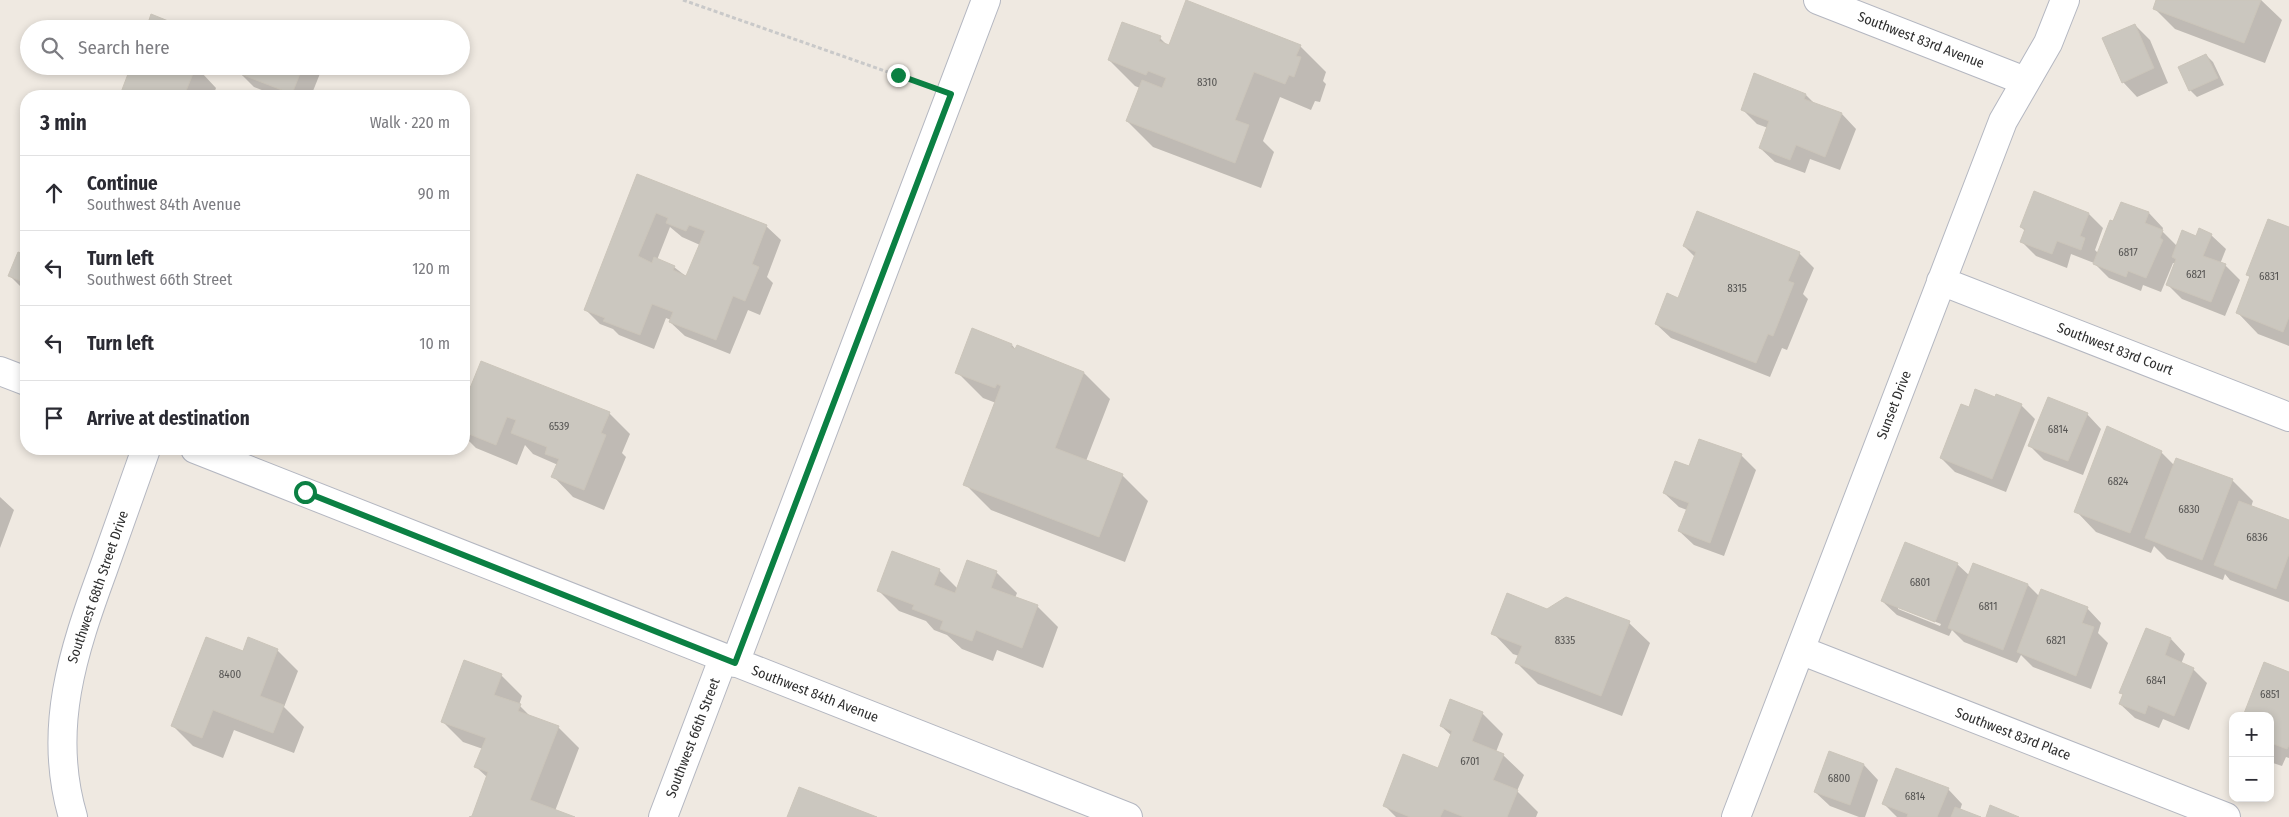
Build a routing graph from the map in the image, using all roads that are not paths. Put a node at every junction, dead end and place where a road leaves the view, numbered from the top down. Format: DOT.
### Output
graph roads {
  1 [pos="986,0"];
  2 [pos="1818,0"];
  3 [pos="2065,0"];
  4 [pos="2025,81"];
  5 [pos="1941,281"];
  6 [pos="0,371"];
  7 [pos="20,379"];
  8 [pos="2289,417"];
  9 [pos="144,455"];
  10 [pos="210,455"];
  11 [pos="1800,650"];
  12 [pos="729,661"];
  13 [pos="73,817"];
  14 [pos="663,817"];
  15 [pos="1128,817"];
  16 [pos="1736,817"];
  17 [pos="2226,817"];
  1 -- 12 [label="street, Southwest 66th Street"];
  2 -- 4 [label="street, Southwest 83rd Avenue"];
  3 -- 4 [label="street, Sunset Drive"];
  4 -- 5 [label="street, Sunset Drive"];
  5 -- 8 [label="street, Southwest 83rd Court"];
  5 -- 11 [label="street, Sunset Drive"];
  6 -- 7 [label="street"];
  9 -- 13 [label="street, Southwest 68th Street Drive"];
  10 -- 12 [label="street, Southwest 84th Avenue"];
  11 -- 16 [label="street, Sunset Drive"];
  11 -- 17 [label="street, Southwest 83rd Place"];
  12 -- 14 [label="street, Southwest 66th Street"];
  12 -- 15 [label="street, Southwest 84th Avenue"];
}
